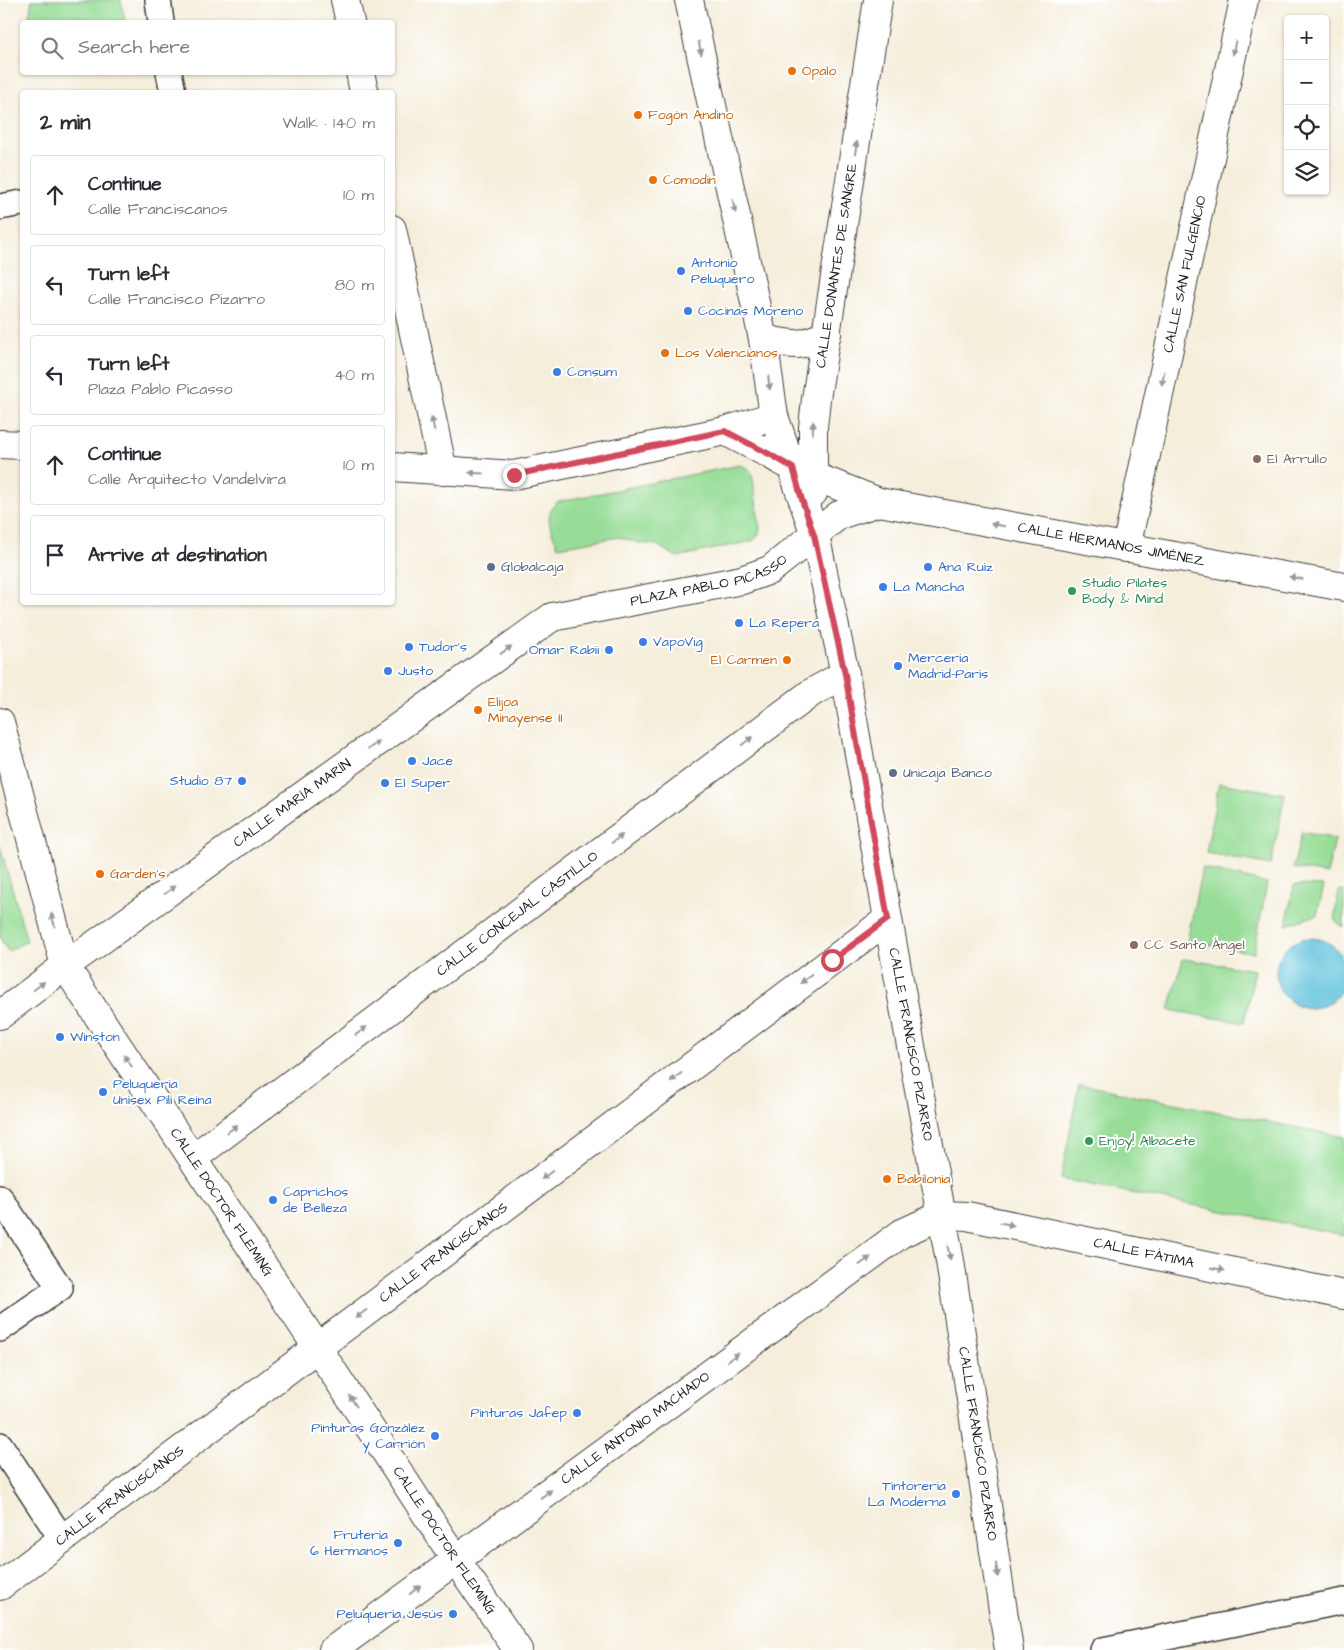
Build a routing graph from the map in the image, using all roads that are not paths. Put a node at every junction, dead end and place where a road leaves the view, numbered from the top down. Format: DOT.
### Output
graph roads {
  1 [pos="158,0"];
  2 [pos="345,0"];
  3 [pos="689,0"];
  4 [pos="878,0"];
  5 [pos="1244,0"];
  6 [pos="161,20"];
  7 [pos="350,20"];
  8 [pos="170,75"];
  9 [pos="361,75"];
  10 [pos="173,90"];
  11 [pos="364,90"];
  12 [pos="20,203"];
  13 [pos="0,207"];
  14 [pos="395,242"];
  15 [pos="827,334"];
  16 [pos="763,339"];
  17 [pos="774,416"];
  18 [pos="725,431"];
  19 [pos="0,444"];
  20 [pos="20,445"];
  21 [pos="395,467"];
  22 [pos="443,471"];
  23 [pos="803,472"];
  24 [pos="879,502"];
  25 [pos="814,535"];
  26 [pos="1126,548"];
  27 [pos="1344,587"];
  28 [pos="595,610"];
  29 [pos="845,674"];
  30 [pos="0,722"];
  31 [pos="888,919"];
  32 [pos="65,966"];
  33 [pos="0,1015"];
  34 [pos="192,1158"];
  35 [pos="0,1198"];
  36 [pos="942,1215"];
  37 [pos="1344,1295"];
  38 [pos="0,1329"];
  39 [pos="317,1347"];
  40 [pos="0,1445"];
  41 [pos="62,1539"];
  42 [pos="456,1560"];
  43 [pos="0,1586"];
  44 [pos="1344,1601"];
  45 [pos="333,1650"];
  46 [pos="518,1650"];
  47 [pos="1009,1650"];
  48 [pos="1103,1650"];
  1 -- 6 [label="street"];
  2 -- 7 [label="street"];
  3 -- 16 [label="street, CALLE FRANCISCO PIZARRO, one-way"];
  15 -- 4 [label="street, CALLE DONANTES DE SANGRE, one-way"];
  5 -- 26 [label="street, CALLE SAN FULGENCIO, one-way"];
  8 -- 10 [label="street"];
  9 -- 11 [label="street"];
  12 -- 13 [label="street"];
  22 -- 14 [label="street, one-way"];
  15 -- 16 [label="street"];
  23 -- 15 [label="street, CALLE DONANTES DE SANGRE, one-way"];
  16 -- 17 [label="street, CALLE FRANCISCO PIZARRO, one-way"];
  17 -- 18 [label="street"];
  17 -- 23 [label="street, CALLE FRANCISCO PIZARRO"];
  18 -- 22 [label="street, one-way"];
  18 -- 23 [label="street"];
  19 -- 20 [label="street"];
  21 -- 22 [label="street"];
  23 -- 24 [label="street, CALLE HERMANOS JIMÉNEZ"];
  23 -- 25 [label="street, CALLE FRANCISCO PIZARRO"];
  24 -- 25 [label="street, CALLE HERMANOS JIMÉNEZ"];
  26 -- 24 [label="street, CALLE HERMANOS JIMÉNEZ, one-way"];
  25 -- 28 [label="street, PLAZA PABLO PICASSO"];
  25 -- 29 [label="street, CALLE FRANCISCO PIZARRO"];
  27 -- 26 [label="street, CALLE HERMANOS JIMÉNEZ, one-way"];
  32 -- 28 [label="street, CALLE MARÍA MARÍN, one-way"];
  29 -- 31 [label="street, CALLE FRANCISCO PIZARRO"];
  34 -- 29 [label="street, CALLE CONCEJAL CASTILLO, one-way"];
  32 -- 30 [label="street, CALLE DOCTOR FLEMING, one-way"];
  31 -- 36 [label="street, CALLE FRANCISCO PIZARRO"];
  31 -- 39 [label="street, CALLE FRANCISCANOS, one-way"];
  33 -- 32 [label="street, CALLE MARÍA MARÍN, one-way"];
  34 -- 32 [label="street, CALLE DOCTOR FLEMING, one-way"];
  34 -- 39 [label="street, CALLE DOCTOR FLEMING"];
  35 -- 38 [label="street"];
  36 -- 37 [label="street, CALLE FÁTIMA, one-way"];
  42 -- 36 [label="street, CALLE ANTONIO MACHADO, one-way"];
  36 -- 47 [label="street, CALLE FRANCISCO PIZARRO, one-way"];
  39 -- 41 [label="street, CALLE FRANCISCANOS"];
  42 -- 39 [label="street, CALLE DOCTOR FLEMING, one-way"];
  40 -- 41 [label="street"];
  41 -- 43 [label="street, CALLE FRANCISCANOS"];
  45 -- 42 [label="street, CALLE ANTONIO MACHADO, one-way"];
  42 -- 46 [label="street, CALLE DOCTOR FLEMING"];
  44 -- 48 [label="street"];
}
